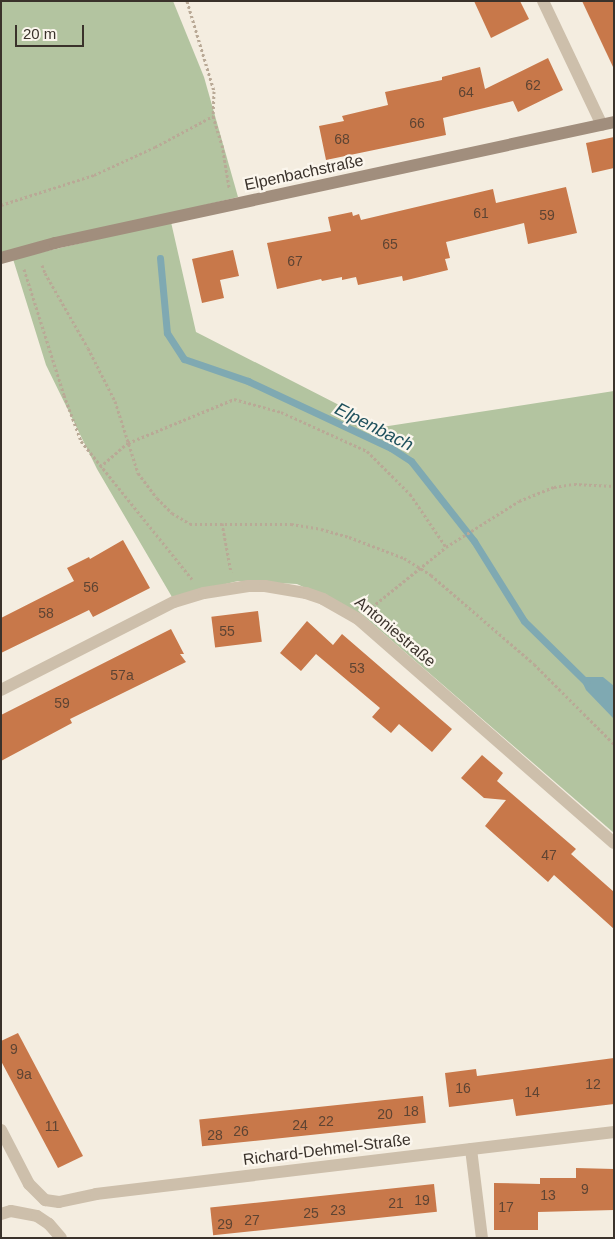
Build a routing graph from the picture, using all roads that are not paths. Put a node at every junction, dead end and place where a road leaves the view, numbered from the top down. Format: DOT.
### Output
graph roads {
  1 [pos="542,1"];
  2 [pos="608,123"];
  3 [pos="1,258"];
  4 [pos="1,690"];
  5 [pos="614,843"];
  6 [pos="1,1130"];
  7 [pos="614,1132"];
  8 [pos="472,1149"];
  9 [pos="1,1214"];
  10 [pos="61,1238"];
  11 [pos="482,1238"];
  1 -- 2 [label="street"];
  2 -- 3 [label="street, Elpenbachstraße"];
  4 -- 5 [label="street, Antoniestraße"];
  6 -- 8 [label="street, Richard-Dehmel-Straße"];
  7 -- 8 [label="street, Richard-Dehmel-Straße"];
  8 -- 11 [label="street"];
  9 -- 10 [label="street"];
}
